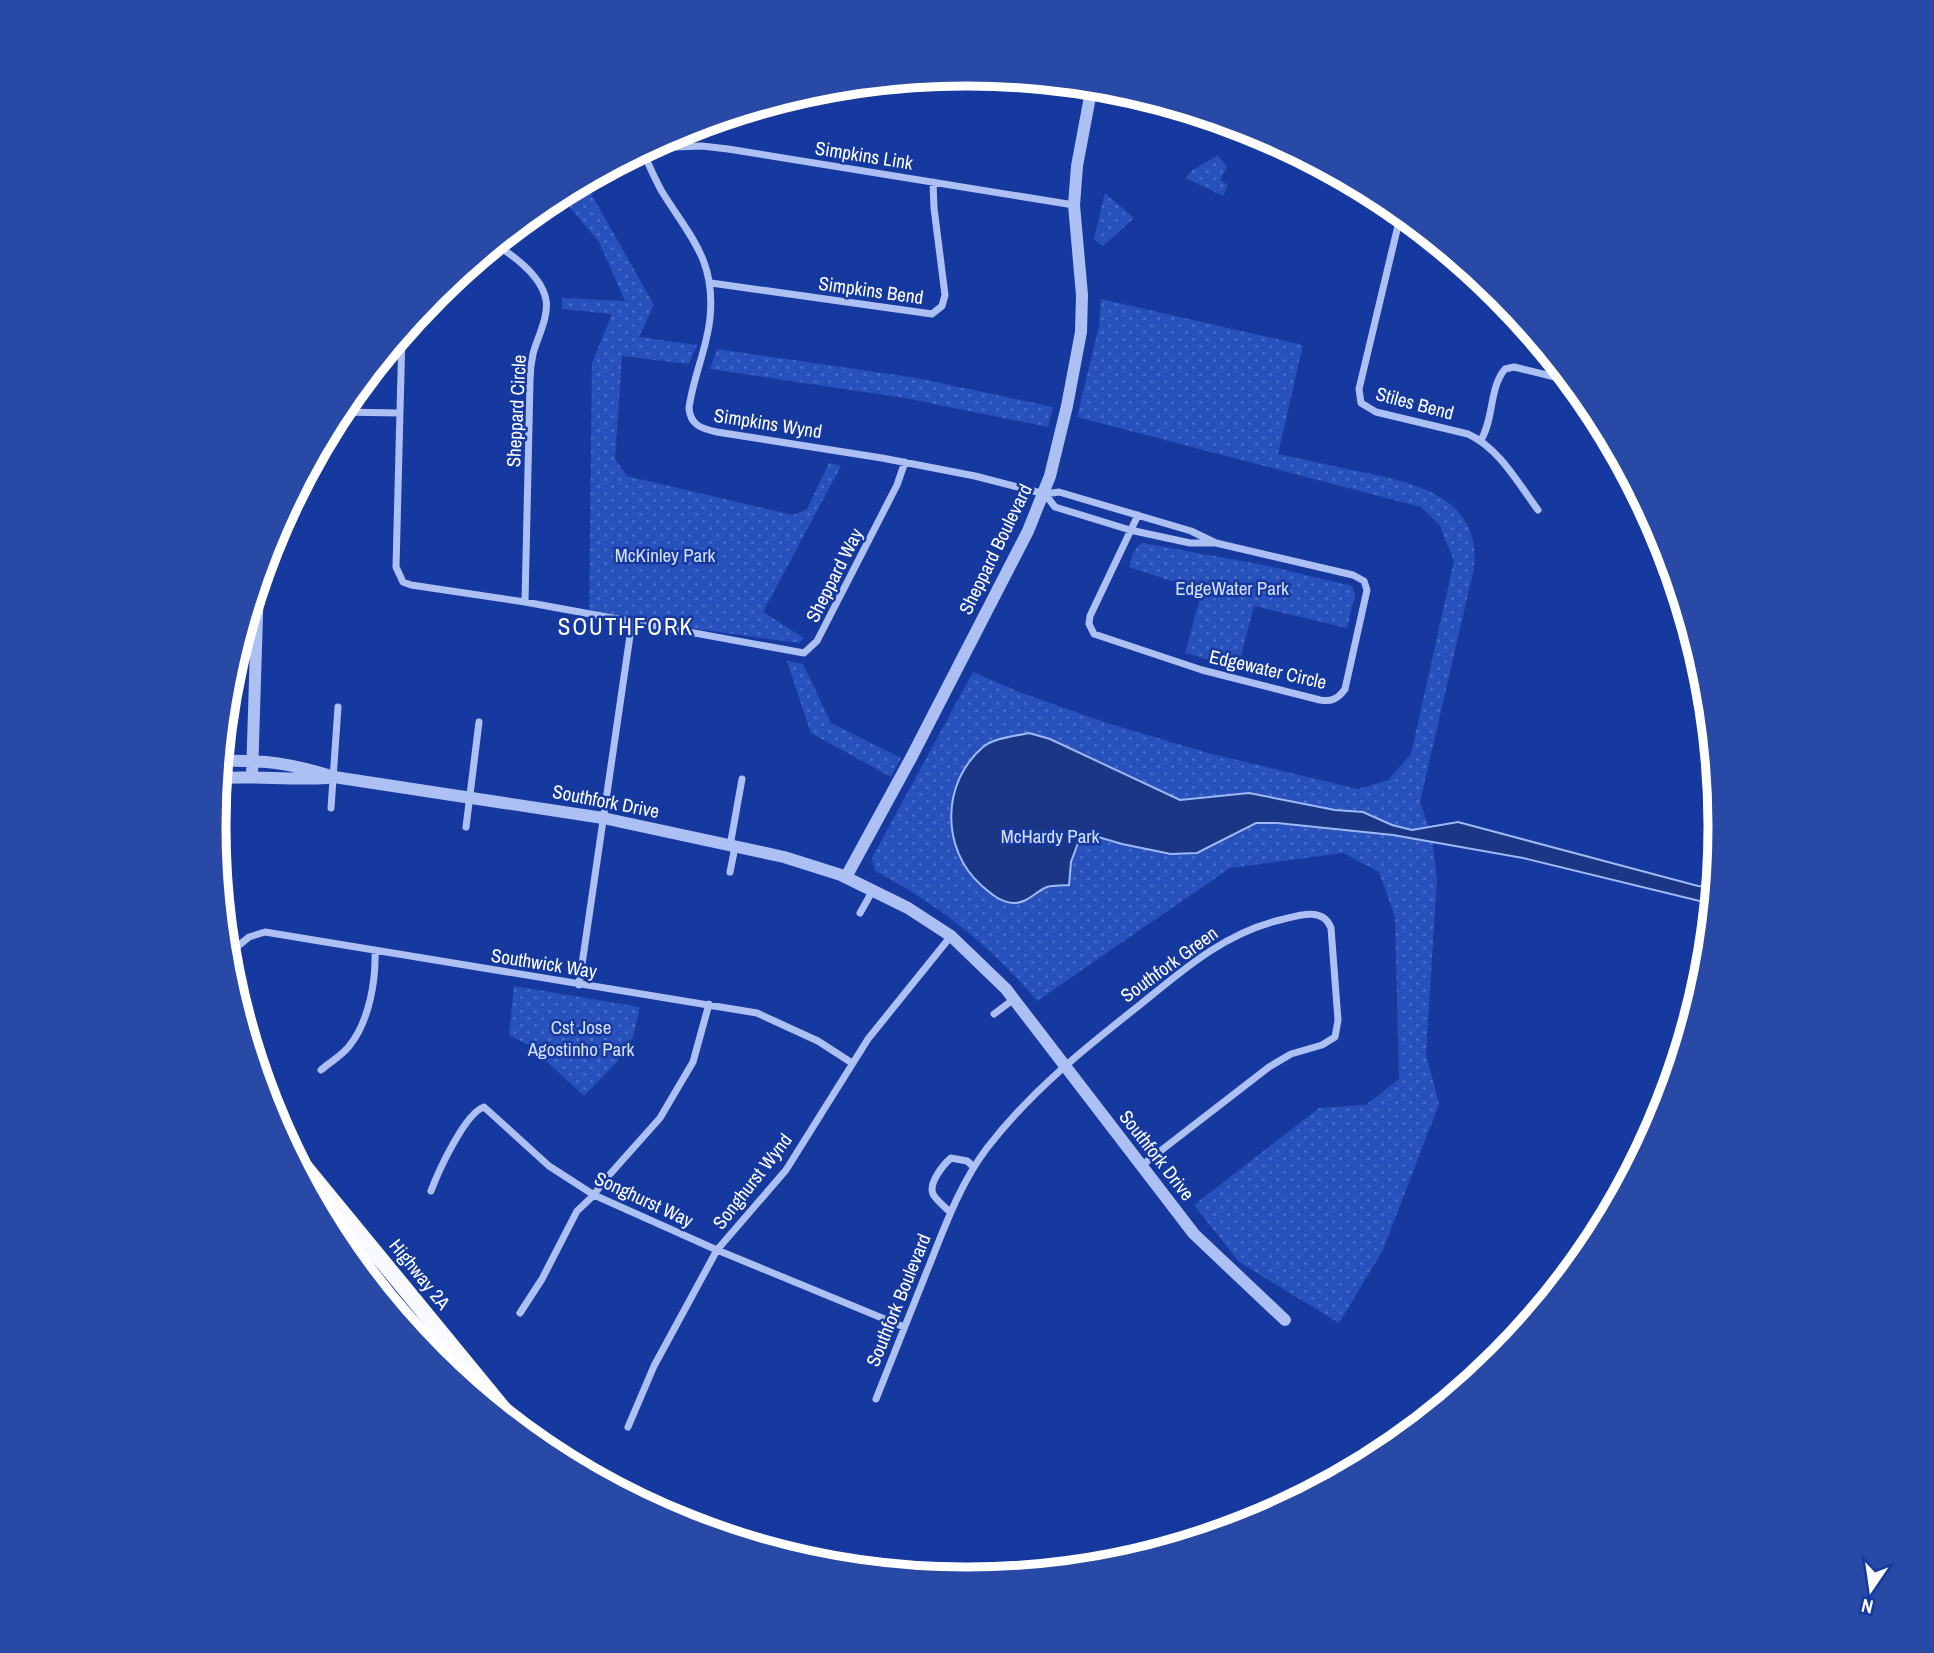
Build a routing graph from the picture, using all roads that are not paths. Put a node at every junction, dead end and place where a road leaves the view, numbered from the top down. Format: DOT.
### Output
graph roads {
  1 [pos="1090,96"];
  2 [pos="672,147"];
  3 [pos="649,158"];
  4 [pos="933,182"];
  5 [pos="1074,205"];
  6 [pos="1398,225"];
  7 [pos="503,250"];
  8 [pos="711,283"];
  9 [pos="402,348"];
  10 [pos="1556,378"];
  11 [pos="353,412"];
  12 [pos="400,412"];
  13 [pos="1481,440"];
  14 [pos="905,462"];
  15 [pos="1045,494"];
  16 [pos="1538,510"];
  17 [pos="1138,515"];
  18 [pos="1130,530"];
  19 [pos="1216,543"];
  20 [pos="525,602"];
  21 [pos="257,615"];
  22 [pos="632,622"];
  23 [pos="252,631"];
  24 [pos="257,631"];
  25 [pos="338,707"];
  26 [pos="479,722"];
  27 [pos="253,760"];
  28 [pos="230,761"];
  29 [pos="252,776"];
  30 [pos="228,777"];
  31 [pos="334,777"];
  32 [pos="742,779"];
  33 [pos="470,797"];
  34 [pos="331,808"];
  35 [pos="603,818"];
  36 [pos="466,827"];
  37 [pos="732,846"];
  38 [pos="730,872"];
  39 [pos="846,877"];
  40 [pos="873,890"];
  41 [pos="860,913"];
  42 [pos="951,936"];
  43 [pos="237,947"];
  44 [pos="375,951"];
  45 [pos="579,985"];
  46 [pos="1014,999"];
  47 [pos="709,1004"];
  48 [pos="993,1014"];
  49 [pos="852,1063"];
  50 [pos="1065,1064"];
  51 [pos="321,1070"];
  52 [pos="1141,1166"];
  53 [pos="974,1167"];
  54 [pos="317,1182"];
  55 [pos="431,1191"];
  56 [pos="594,1195"];
  57 [pos="950,1212"];
  58 [pos="717,1250"];
  59 [pos="520,1313"];
  60 [pos="1286,1320"];
  61 [pos="904,1327"];
  62 [pos="489,1392"];
  63 [pos="876,1399"];
  64 [pos="628,1427"];
  1 -- 5 [label="street, Sheppard Boulevard"];
  2 -- 4 [label="street, Simpkins Link"];
  3 -- 8 [label="street, Simpkins Wynd"];
  4 -- 5 [label="street, Simpkins Link"];
  4 -- 8 [label="street, Simpkins Bend"];
  5 -- 15 [label="street, Sheppard Boulevard"];
  6 -- 13 [label="street, Stiles Bend"];
  7 -- 20 [label="street, Sheppard Circle"];
  8 -- 14 [label="street, Simpkins Wynd"];
  9 -- 12 [label="street"];
  10 -- 13 [label="street"];
  11 -- 12 [label="street"];
  12 -- 20 [label="street"];
  13 -- 16 [label="street"];
  14 -- 15 [label="street, Simpkins Wynd"];
  14 -- 22 [label="street, Sheppard Way"];
  15 -- 17 [label="street"];
  15 -- 18 [label="street"];
  15 -- 39 [label="street, Sheppard Boulevard"];
  17 -- 18 [label="street, Edgewater Circle"];
  17 -- 19 [label="street"];
  18 -- 19 [label="street"];
  18 -- 19 [label="street, Edgewater Circle"];
  20 -- 22 [label="street"];
  21 -- 24 [label="street"];
  22 -- 35 [label="street"];
  23 -- 24 [label="street"];
  24 -- 27 [label="street"];
  25 -- 31 [label="street"];
  26 -- 33 [label="street"];
  27 -- 28 [label="street, Southfork Drive"];
  27 -- 29 [label="street"];
  27 -- 31 [label="street, Southfork Drive"];
  29 -- 30 [label="street, Southfork Drive"];
  29 -- 31 [label="street, Southfork Drive"];
  31 -- 33 [label="street, Southfork Drive"];
  31 -- 34 [label="street"];
  32 -- 37 [label="street"];
  33 -- 35 [label="street, Southfork Drive"];
  33 -- 36 [label="street"];
  35 -- 37 [label="street, Southfork Drive"];
  35 -- 45 [label="street"];
  37 -- 38 [label="street"];
  37 -- 39 [label="street, Southfork Drive"];
  39 -- 40 [label="street, Southfork Drive"];
  40 -- 41 [label="street"];
  40 -- 42 [label="street, Southfork Drive"];
  42 -- 46 [label="street, Southfork Drive"];
  42 -- 49 [label="street, Songhurst Wynd"];
  43 -- 44 [label="street, Southwick Way"];
  44 -- 45 [label="street, Southwick Way"];
  44 -- 51 [label="street"];
  45 -- 47 [label="street, Southwick Way"];
  46 -- 48 [label="street"];
  46 -- 50 [label="street, Southfork Drive"];
  47 -- 49 [label="street, Southwick Way"];
  47 -- 56 [label="street"];
  49 -- 58 [label="street, Songhurst Wynd"];
  50 -- 52 [label="street, Southfork Drive"];
  50 -- 52 [label="street, Southfork Green"];
  50 -- 53 [label="street, Southfork Boulevard"];
  52 -- 60 [label="street, Southfork Drive"];
  53 -- 57 [label="street, Southfork Boulevard"];
  53 -- 57 [label="street"];
  54 -- 62 [label="main road, Highway 2A"];
  55 -- 56 [label="street, Songhurst Way"];
  56 -- 58 [label="street, Songhurst Way"];
  56 -- 59 [label="street"];
  57 -- 61 [label="street, Southfork Boulevard"];
  58 -- 61 [label="street, Songhurst Way"];
  58 -- 64 [label="street, Songhurst Wynd"];
  61 -- 63 [label="street, Southfork Boulevard"];
}
